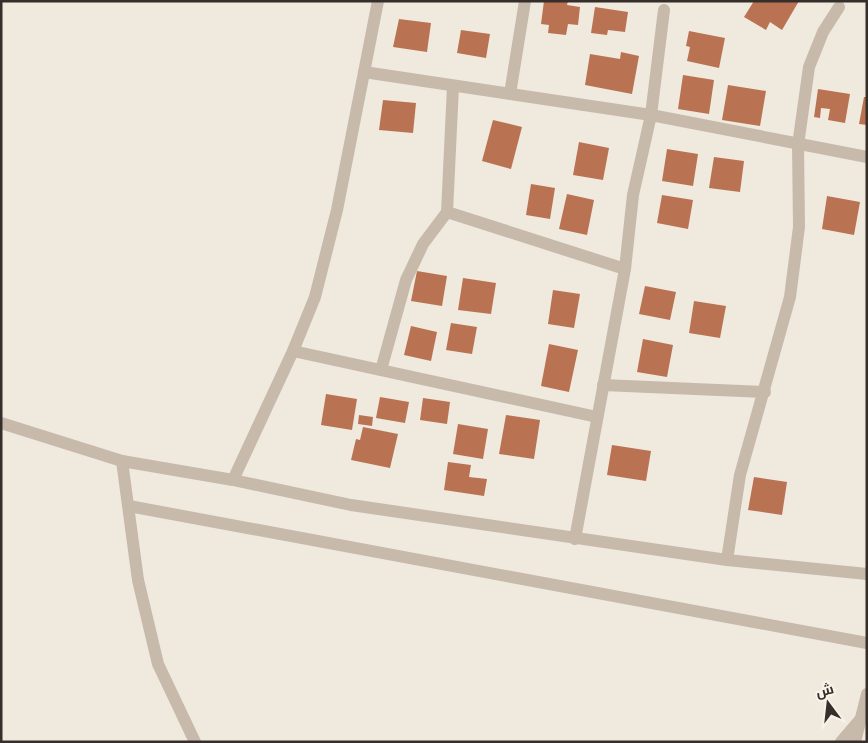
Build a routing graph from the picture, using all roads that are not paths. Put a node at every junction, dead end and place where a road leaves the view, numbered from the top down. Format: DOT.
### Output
graph roads {
  1 [pos="378,1"];
  2 [pos="525,1"];
  3 [pos="839,7"];
  4 [pos="664,10"];
  5 [pos="364,72"];
  6 [pos="454,86"];
  7 [pos="510,94"];
  8 [pos="651,115"];
  9 [pos="798,145"];
  10 [pos="867,157"];
  11 [pos="447,212"];
  12 [pos="625,269"];
  13 [pos="293,351"];
  14 [pos="381,370"];
  15 [pos="603,385"];
  16 [pos="765,392"];
  17 [pos="597,417"];
  18 [pos="1,423"];
  19 [pos="122,461"];
  20 [pos="233,480"];
  21 [pos="129,506"];
  22 [pos="576,539"];
  23 [pos="727,560"];
  24 [pos="867,574"];
  25 [pos="867,643"];
  26 [pos="867,694"];
  27 [pos="861,720"];
  28 [pos="195,742"];
  29 [pos="841,742"];
  30 [pos="855,742"];
  1 -- 5 [label="street"];
  2 -- 7 [label="street"];
  3 -- 9 [label="street"];
  4 -- 8 [label="street"];
  5 -- 6 [label="street"];
  5 -- 13 [label="street"];
  6 -- 7 [label="street"];
  6 -- 11 [label="street"];
  7 -- 8 [label="street"];
  8 -- 9 [label="street"];
  8 -- 12 [label="street"];
  9 -- 10 [label="street"];
  9 -- 16 [label="street"];
  11 -- 12 [label="street"];
  11 -- 14 [label="street"];
  12 -- 15 [label="street"];
  13 -- 14 [label="street"];
  13 -- 20 [label="street"];
  14 -- 17 [label="street"];
  15 -- 16 [label="street"];
  15 -- 17 [label="street"];
  16 -- 23 [label="street"];
  17 -- 22 [label="street"];
  18 -- 19 [label="street"];
  19 -- 20 [label="street"];
  19 -- 21 [label="street"];
  20 -- 22 [label="street"];
  21 -- 25 [label="street"];
  21 -- 28 [label="street"];
  22 -- 23 [label="street"];
  23 -- 24 [label="street"];
  26 -- 27 [label="street"];
  27 -- 29 [label="street"];
  27 -- 30 [label="street"];
}
